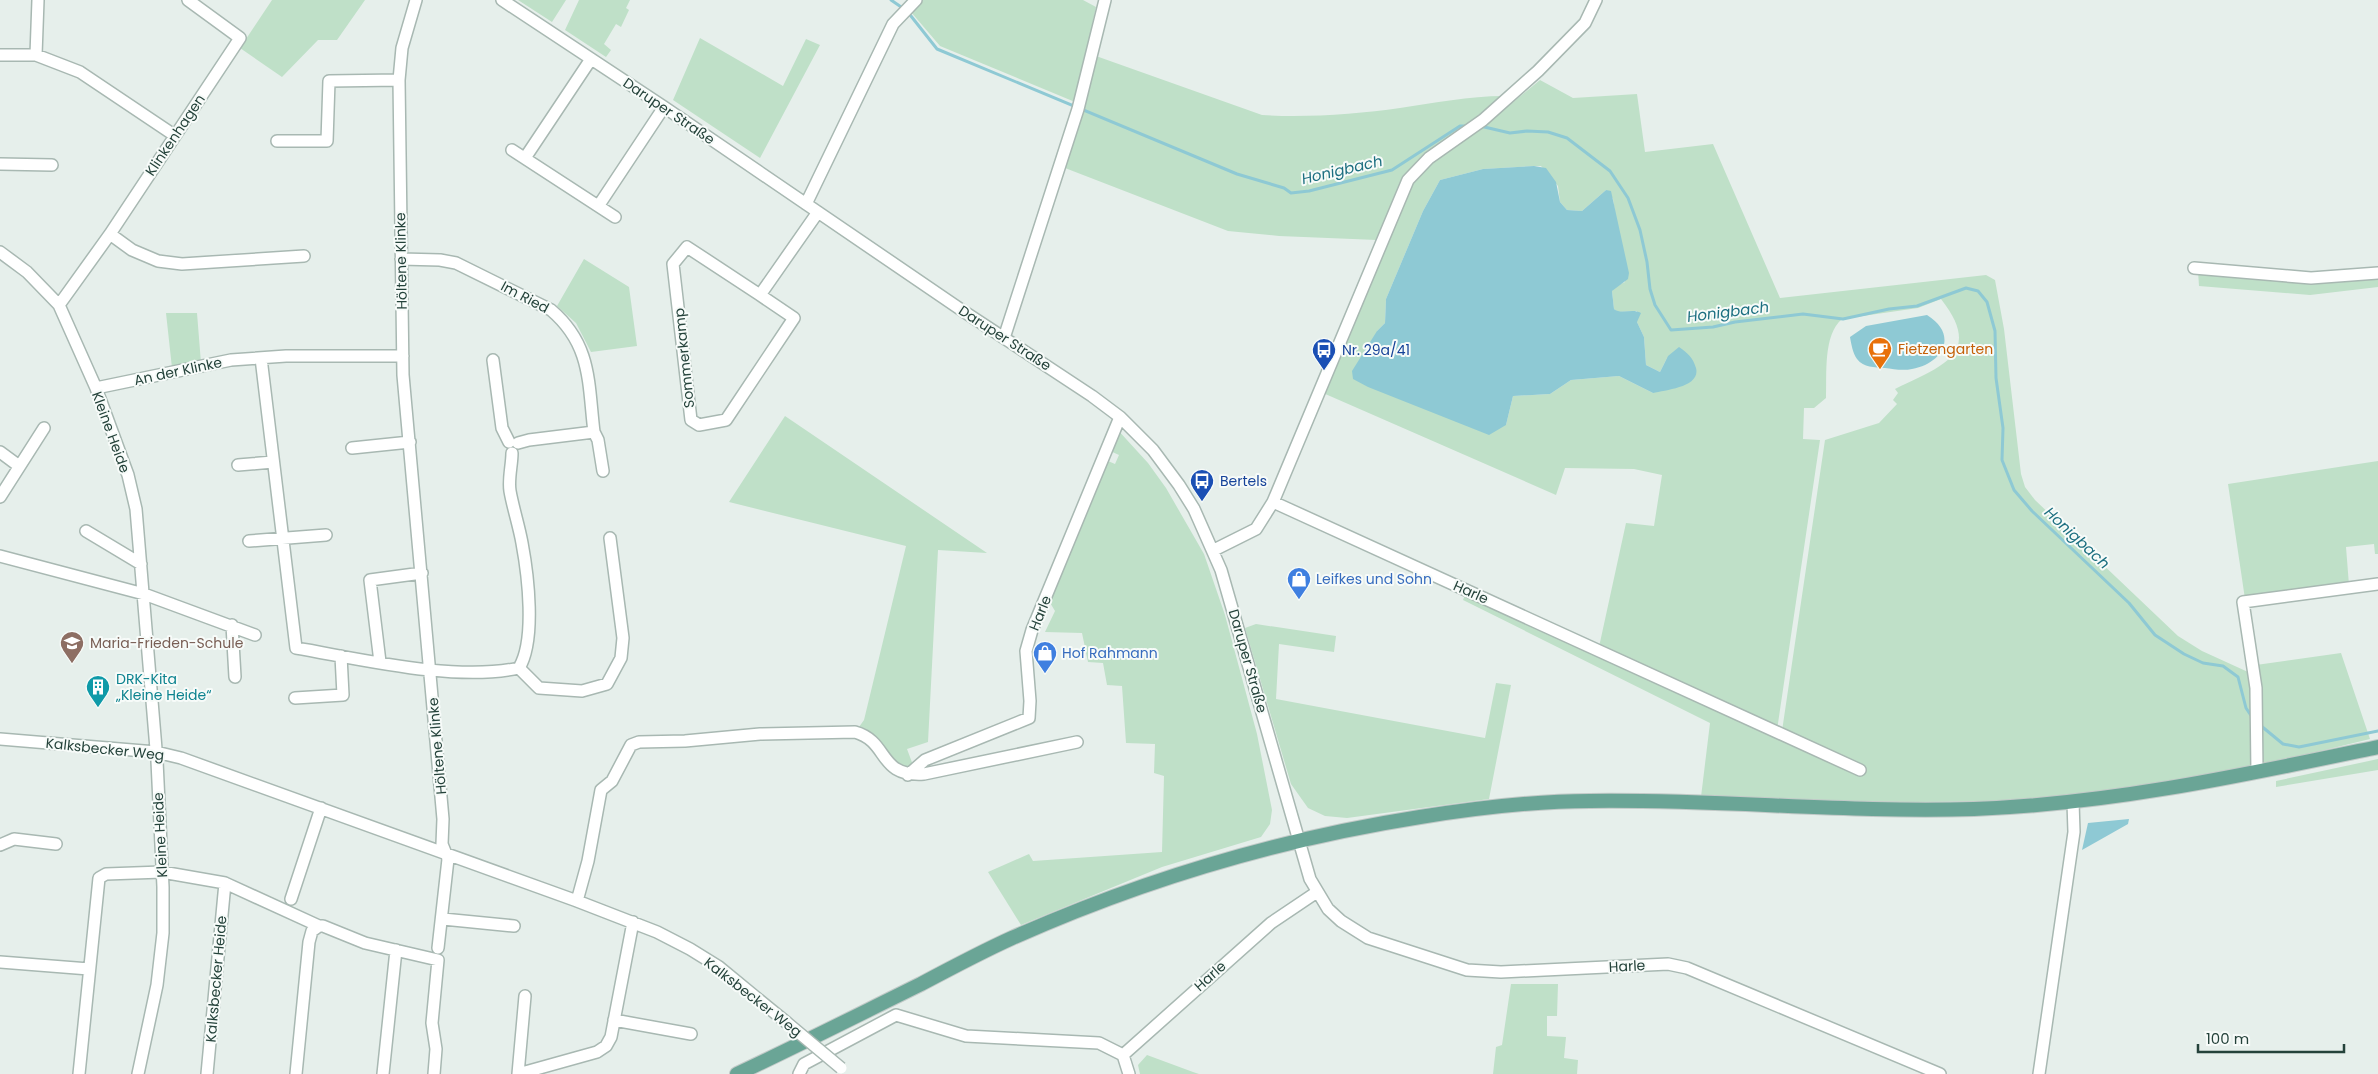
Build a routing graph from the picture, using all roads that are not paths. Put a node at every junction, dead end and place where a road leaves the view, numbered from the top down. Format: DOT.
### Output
graph roads {
  1 [pos="38,0"];
  2 [pos="188,0"];
  3 [pos="416,0"];
  4 [pos="502,0"];
  5 [pos="916,0"];
  6 [pos="1105,0"];
  7 [pos="1596,0"];
  8 [pos="0,55"];
  9 [pos="36,55"];
  10 [pos="591,59"];
  11 [pos="399,80"];
  12 [pos="664,107"];
  13 [pos="174,135"];
  14 [pos="277,142"];
  15 [pos="512,150"];
  16 [pos="525,158"];
  17 [pos="0,164"];
  18 [pos="52,164"];
  19 [pos="806,204"];
  20 [pos="599,206"];
  21 [pos="818,212"];
  22 [pos="615,217"];
  23 [pos="110,234"];
  24 [pos="0,252"];
  25 [pos="304,256"];
  26 [pos="401,259"];
  27 [pos="2194,268"];
  28 [pos="2378,273"];
  29 [pos="760,295"];
  30 [pos="59,305"];
  31 [pos="1004,338"];
  32 [pos="402,356"];
  33 [pos="261,358"];
  34 [pos="493,360"];
  35 [pos="96,388"];
  36 [pos="1120,417"];
  37 [pos="44,428"];
  38 [pos="594,432"];
  39 [pos="410,442"];
  40 [pos="513,446"];
  41 [pos="352,448"];
  42 [pos="0,452"];
  43 [pos="273,462"];
  44 [pos="238,465"];
  45 [pos="19,466"];
  46 [pos="603,471"];
  47 [pos="0,497"];
  48 [pos="1273,502"];
  49 [pos="86,531"];
  50 [pos="326,535"];
  51 [pos="610,538"];
  52 [pos="282,540"];
  53 [pos="249,541"];
  54 [pos="1214,550"];
  55 [pos="0,556"];
  56 [pos="141,564"];
  57 [pos="422,573"];
  58 [pos="2378,584"];
  59 [pos="144,594"];
  60 [pos="232,625"];
  61 [pos="255,635"];
  62 [pos="341,656"];
  63 [pos="380,662"];
  64 [pos="519,668"];
  65 [pos="431,670"];
  66 [pos="235,677"];
  67 [pos="295,698"];
  68 [pos="0,739"];
  69 [pos="1077,742"];
  70 [pos="2378,747"];
  71 [pos="156,752"];
  72 [pos="1860,770"];
  73 [pos="2257,772"];
  74 [pos="908,775"];
  75 [pos="2073,802"];
  76 [pos="321,808"];
  77 [pos="1299,840"];
  78 [pos="56,844"];
  79 [pos="0,845"];
  80 [pos="445,853"];
  81 [pos="162,872"];
  82 [pos="225,884"];
  83 [pos="1317,892"];
  84 [pos="292,899"];
  85 [pos="577,901"];
  86 [pos="443,919"];
  87 [pos="634,922"];
  88 [pos="319,926"];
  89 [pos="514,926"];
  90 [pos="438,948"];
  91 [pos="396,950"];
  92 [pos="0,962"];
  93 [pos="89,969"];
  94 [pos="525,996"];
  95 [pos="614,1020"];
  96 [pos="691,1034"];
  97 [pos="1123,1055"];
  98 [pos="844,1071"];
  99 [pos="79,1074"];
  100 [pos="138,1074"];
  101 [pos="207,1074"];
  102 [pos="296,1074"];
  103 [pos="383,1074"];
  104 [pos="434,1074"];
  105 [pos="518,1074"];
  106 [pos="737,1074"];
  107 [pos="799,1074"];
  108 [pos="1128,1074"];
  109 [pos="1940,1074"];
  110 [pos="2039,1074"];
  1 -- 9 [label="street"];
  2 -- 13 [label="street, Klinkenhagen"];
  3 -- 11 [label="street, Höltene Klinke"];
  4 -- 10 [label="street, Daruper Straße"];
  5 -- 19 [label="street"];
  6 -- 31 [label="street"];
  7 -- 48 [label="street"];
  8 -- 9 [label="street"];
  9 -- 13 [label="street"];
  10 -- 12 [label="street, Daruper Straße"];
  10 -- 16 [label="street"];
  11 -- 14 [label="street"];
  11 -- 26 [label="street, Höltene Klinke"];
  12 -- 19 [label="street, Daruper Straße"];
  12 -- 20 [label="street"];
  13 -- 23 [label="street, Klinkenhagen"];
  15 -- 16 [label="street"];
  16 -- 20 [label="street"];
  17 -- 18 [label="street"];
  19 -- 21 [label="street, Daruper Straße"];
  20 -- 22 [label="street"];
  21 -- 29 [label="street"];
  21 -- 31 [label="street, Daruper Straße"];
  23 -- 25 [label="street"];
  23 -- 30 [label="street, Klinkenhagen"];
  24 -- 30 [label="street"];
  26 -- 32 [label="street, Höltene Klinke"];
  26 -- 38 [label="street, Im Ried"];
  27 -- 28 [label="street"];
  29 -- 29 [label="street, Sommerkamp"];
  30 -- 35 [label="street, Kleine Heide"];
  31 -- 36 [label="street, Daruper Straße"];
  32 -- 33 [label="street, An der Klinke"];
  32 -- 39 [label="street, Höltene Klinke"];
  33 -- 35 [label="street, An der Klinke"];
  33 -- 43 [label="street"];
  34 -- 40 [label="street"];
  35 -- 56 [label="street, Kleine Heide"];
  36 -- 54 [label="street, Daruper Straße"];
  36 -- 74 [label="street, Harle"];
  37 -- 45 [label="street"];
  38 -- 40 [label="street"];
  38 -- 46 [label="street, Im Ried"];
  39 -- 41 [label="street"];
  39 -- 57 [label="street, Höltene Klinke"];
  40 -- 64 [label="street"];
  42 -- 45 [label="street"];
  43 -- 44 [label="street"];
  43 -- 52 [label="street"];
  45 -- 47 [label="street"];
  48 -- 54 [label="street"];
  48 -- 72 [label="street, Harle"];
  49 -- 56 [label="street"];
  50 -- 52 [label="street"];
  51 -- 64 [label="street"];
  52 -- 53 [label="street"];
  52 -- 62 [label="street"];
  54 -- 77 [label="street, Daruper Straße"];
  55 -- 59 [label="street"];
  56 -- 59 [label="street, Kleine Heide"];
  57 -- 63 [label="street"];
  57 -- 65 [label="street, Höltene Klinke"];
  58 -- 73 [label="street"];
  59 -- 60 [label="street"];
  59 -- 71 [label="street, Kleine Heide"];
  60 -- 61 [label="street"];
  60 -- 66 [label="street"];
  62 -- 63 [label="street"];
  62 -- 67 [label="street"];
  63 -- 65 [label="street"];
  64 -- 65 [label="street"];
  65 -- 80 [label="street, Höltene Klinke"];
  68 -- 71 [label="street, Kalksbecker Weg"];
  69 -- 74 [label="street"];
  70 -- 73 [label="main road"];
  71 -- 76 [label="street, Kalksbecker Weg"];
  71 -- 81 [label="street, Kleine Heide"];
  73 -- 75 [label="main road"];
  74 -- 85 [label="street"];
  75 -- 77 [label="main road"];
  75 -- 110 [label="street"];
  76 -- 80 [label="street, Kalksbecker Weg"];
  76 -- 84 [label="street"];
  77 -- 83 [label="street, Harle"];
  77 -- 106 [label="main road"];
  78 -- 79 [label="street"];
  80 -- 85 [label="street, Kalksbecker Weg"];
  80 -- 86 [label="street, Höltene Klinke"];
  81 -- 82 [label="street"];
  81 -- 93 [label="street"];
  81 -- 100 [label="street, Kleine Heide"];
  82 -- 88 [label="street"];
  82 -- 101 [label="street, Kalksbecker Heide"];
  83 -- 97 [label="street, Harle"];
  83 -- 109 [label="street, Harle"];
  85 -- 87 [label="street, Kalksbecker Weg"];
  86 -- 89 [label="street"];
  86 -- 90 [label="street, Höltene Klinke"];
  87 -- 95 [label="street"];
  87 -- 98 [label="street, Kalksbecker Weg, bridge"];
  88 -- 91 [label="street"];
  88 -- 102 [label="street"];
  91 -- 103 [label="street"];
  91 -- 104 [label="street"];
  92 -- 93 [label="street"];
  93 -- 99 [label="street"];
  94 -- 105 [label="street"];
  95 -- 96 [label="street"];
  95 -- 105 [label="street"];
  97 -- 107 [label="street"];
  97 -- 108 [label="street"];
}
